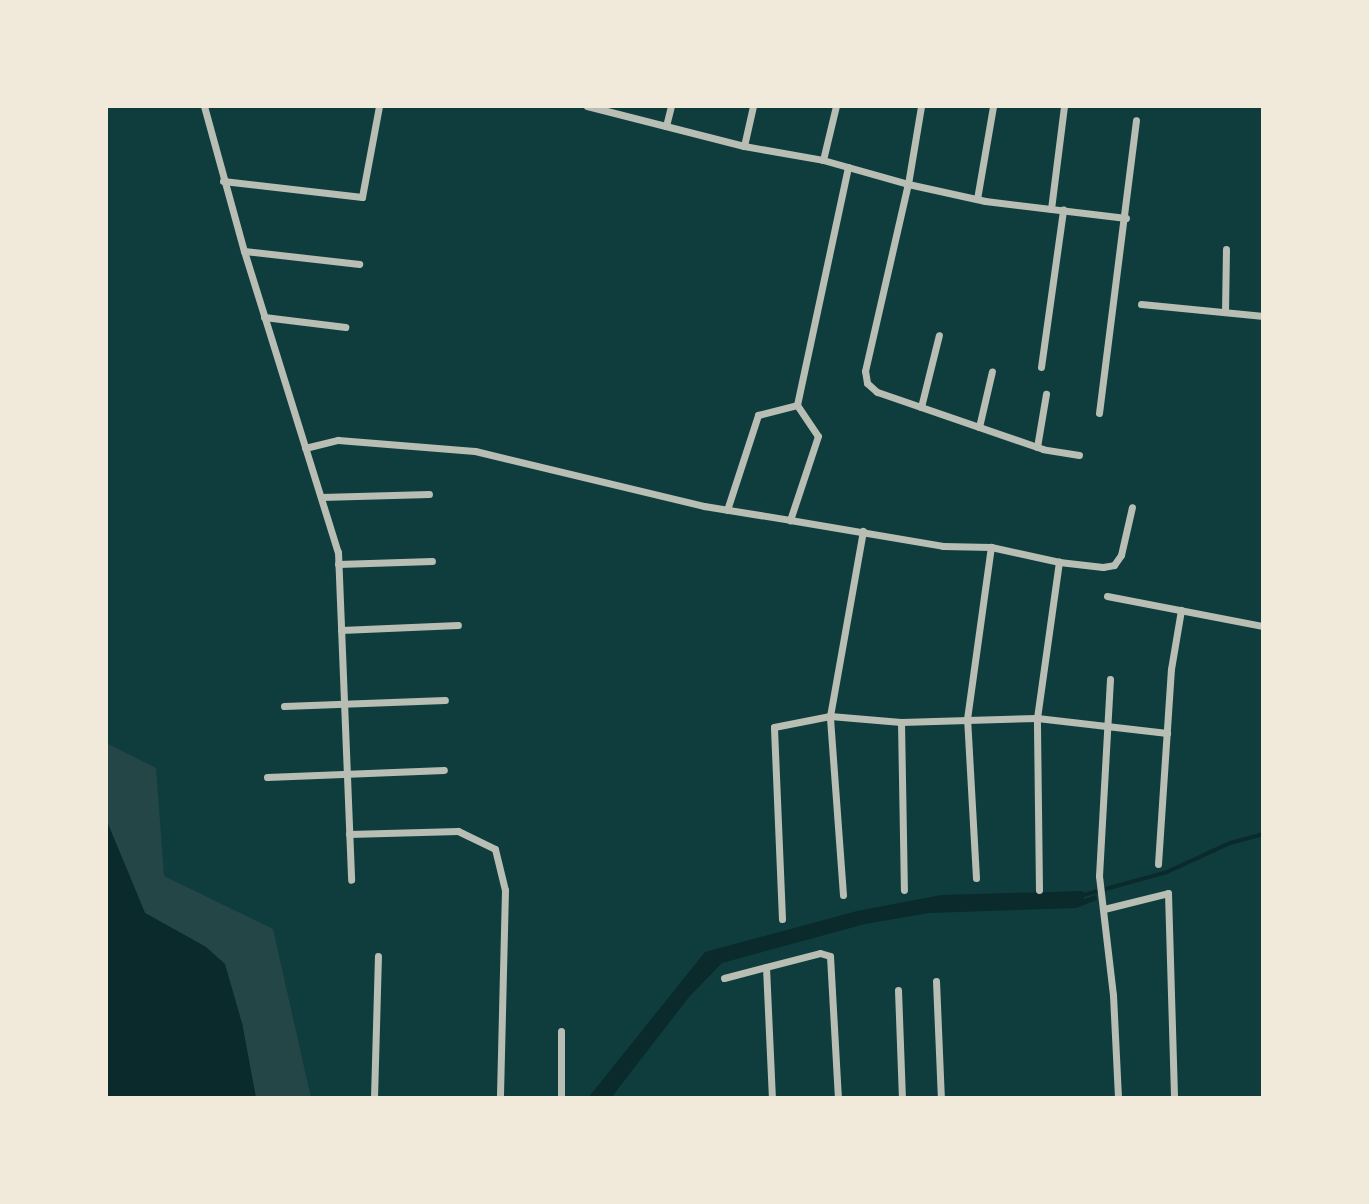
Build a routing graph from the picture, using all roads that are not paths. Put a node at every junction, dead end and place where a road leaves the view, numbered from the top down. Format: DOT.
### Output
graph roads {
  1 [pos="204,106"];
  2 [pos="379,106"];
  3 [pos="587,106"];
  4 [pos="671,106"];
  5 [pos="753,106"];
  6 [pos="836,106"];
  7 [pos="921,106"];
  8 [pos="993,106"];
  9 [pos="1064,106"];
  10 [pos="606,108"];
  11 [pos="1136,120"];
  12 [pos="666,126"];
  13 [pos="744,146"];
  14 [pos="823,160"];
  15 [pos="848,167"];
  16 [pos="223,181"];
  17 [pos="908,184"];
  18 [pos="977,199"];
  19 [pos="1051,209"];
  20 [pos="1063,210"];
  21 [pos="1126,218"];
  22 [pos="1226,249"];
  23 [pos="244,251"];
  24 [pos="359,264"];
  25 [pos="1141,304"];
  26 [pos="1225,312"];
  27 [pos="1263,316"];
  28 [pos="264,317"];
  29 [pos="345,327"];
  30 [pos="939,335"];
  31 [pos="1041,367"];
  32 [pos="992,371"];
  33 [pos="1046,394"];
  34 [pos="797,405"];
  35 [pos="921,407"];
  36 [pos="1099,413"];
  37 [pos="979,427"];
  38 [pos="1037,447"];
  39 [pos="305,448"];
  40 [pos="1079,455"];
  41 [pos="429,494"];
  42 [pos="321,497"];
  43 [pos="1132,507"];
  44 [pos="727,510"];
  45 [pos="790,520"];
  46 [pos="863,531"];
  47 [pos="991,547"];
  48 [pos="432,561"];
  49 [pos="1059,562"];
  50 [pos="338,564"];
  51 [pos="1107,596"];
  52 [pos="1181,610"];
  53 [pos="458,625"];
  54 [pos="1263,626"];
  55 [pos="341,630"];
  56 [pos="1110,679"];
  57 [pos="445,700"];
  58 [pos="344,704"];
  59 [pos="284,706"];
  60 [pos="830,716"];
  61 [pos="1037,718"];
  62 [pos="967,719"];
  63 [pos="901,722"];
  64 [pos="1107,727"];
  65 [pos="1167,733"];
  66 [pos="444,770"];
  67 [pos="346,774"];
  68 [pos="267,777"];
  69 [pos="349,834"];
  70 [pos="1158,864"];
  71 [pos="976,878"];
  72 [pos="351,880"];
  73 [pos="904,890"];
  74 [pos="1039,890"];
  75 [pos="843,895"];
  76 [pos="1104,909"];
  77 [pos="782,919"];
  78 [pos="378,956"];
  79 [pos="766,967"];
  80 [pos="724,978"];
  81 [pos="936,981"];
  82 [pos="898,990"];
  83 [pos="561,1031"];
  84 [pos="374,1098"];
  85 [pos="500,1098"];
  86 [pos="561,1098"];
  87 [pos="772,1098"];
  88 [pos="838,1098"];
  89 [pos="902,1098"];
  90 [pos="941,1098"];
  91 [pos="1118,1098"];
  92 [pos="1174,1098"];
  1 -- 16 [label="street"];
  2 -- 16 [label="street"];
  3 -- 10 [label="street"];
  4 -- 12 [label="street"];
  5 -- 13 [label="street"];
  6 -- 14 [label="street"];
  7 -- 17 [label="street"];
  8 -- 18 [label="street"];
  9 -- 19 [label="street"];
  10 -- 12 [label="street"];
  11 -- 21 [label="street"];
  12 -- 13 [label="street"];
  13 -- 14 [label="street"];
  14 -- 15 [label="street"];
  15 -- 17 [label="street"];
  15 -- 34 [label="street"];
  16 -- 23 [label="street"];
  17 -- 18 [label="street"];
  17 -- 35 [label="street"];
  18 -- 19 [label="street"];
  19 -- 20 [label="street"];
  20 -- 21 [label="street"];
  20 -- 31 [label="street"];
  21 -- 36 [label="street"];
  22 -- 26 [label="street"];
  23 -- 24 [label="street"];
  23 -- 28 [label="street"];
  25 -- 26 [label="street"];
  26 -- 27 [label="street"];
  28 -- 29 [label="street"];
  28 -- 39 [label="street"];
  30 -- 35 [label="street"];
  32 -- 37 [label="street"];
  33 -- 38 [label="street"];
  34 -- 44 [label="street"];
  34 -- 45 [label="street"];
  35 -- 37 [label="street"];
  37 -- 38 [label="street"];
  38 -- 40 [label="street"];
  39 -- 42 [label="street"];
  39 -- 44 [label="street"];
  41 -- 42 [label="street"];
  42 -- 50 [label="street"];
  43 -- 49 [label="street"];
  44 -- 45 [label="street"];
  45 -- 46 [label="street"];
  46 -- 47 [label="street"];
  46 -- 60 [label="street"];
  47 -- 49 [label="street"];
  47 -- 62 [label="street"];
  48 -- 50 [label="street"];
  49 -- 61 [label="street"];
  50 -- 55 [label="street"];
  51 -- 52 [label="street"];
  52 -- 54 [label="street"];
  52 -- 65 [label="street"];
  53 -- 55 [label="street"];
  55 -- 58 [label="street"];
  56 -- 64 [label="street"];
  57 -- 58 [label="street"];
  58 -- 59 [label="street"];
  58 -- 67 [label="street"];
  60 -- 63 [label="street"];
  60 -- 75 [label="street"];
  60 -- 77 [label="street"];
  61 -- 62 [label="street"];
  61 -- 64 [label="street"];
  61 -- 74 [label="street"];
  62 -- 63 [label="street"];
  62 -- 71 [label="street"];
  63 -- 73 [label="street"];
  64 -- 65 [label="street"];
  64 -- 76 [label="street"];
  65 -- 70 [label="street"];
  66 -- 67 [label="street"];
  67 -- 68 [label="street"];
  67 -- 69 [label="street"];
  69 -- 72 [label="street"];
  69 -- 85 [label="street"];
  76 -- 91 [label="street"];
  76 -- 92 [label="street"];
  78 -- 84 [label="street"];
  79 -- 80 [label="street"];
  79 -- 87 [label="street"];
  79 -- 88 [label="street"];
  81 -- 90 [label="street"];
  82 -- 89 [label="street"];
  83 -- 86 [label="street"];
}
